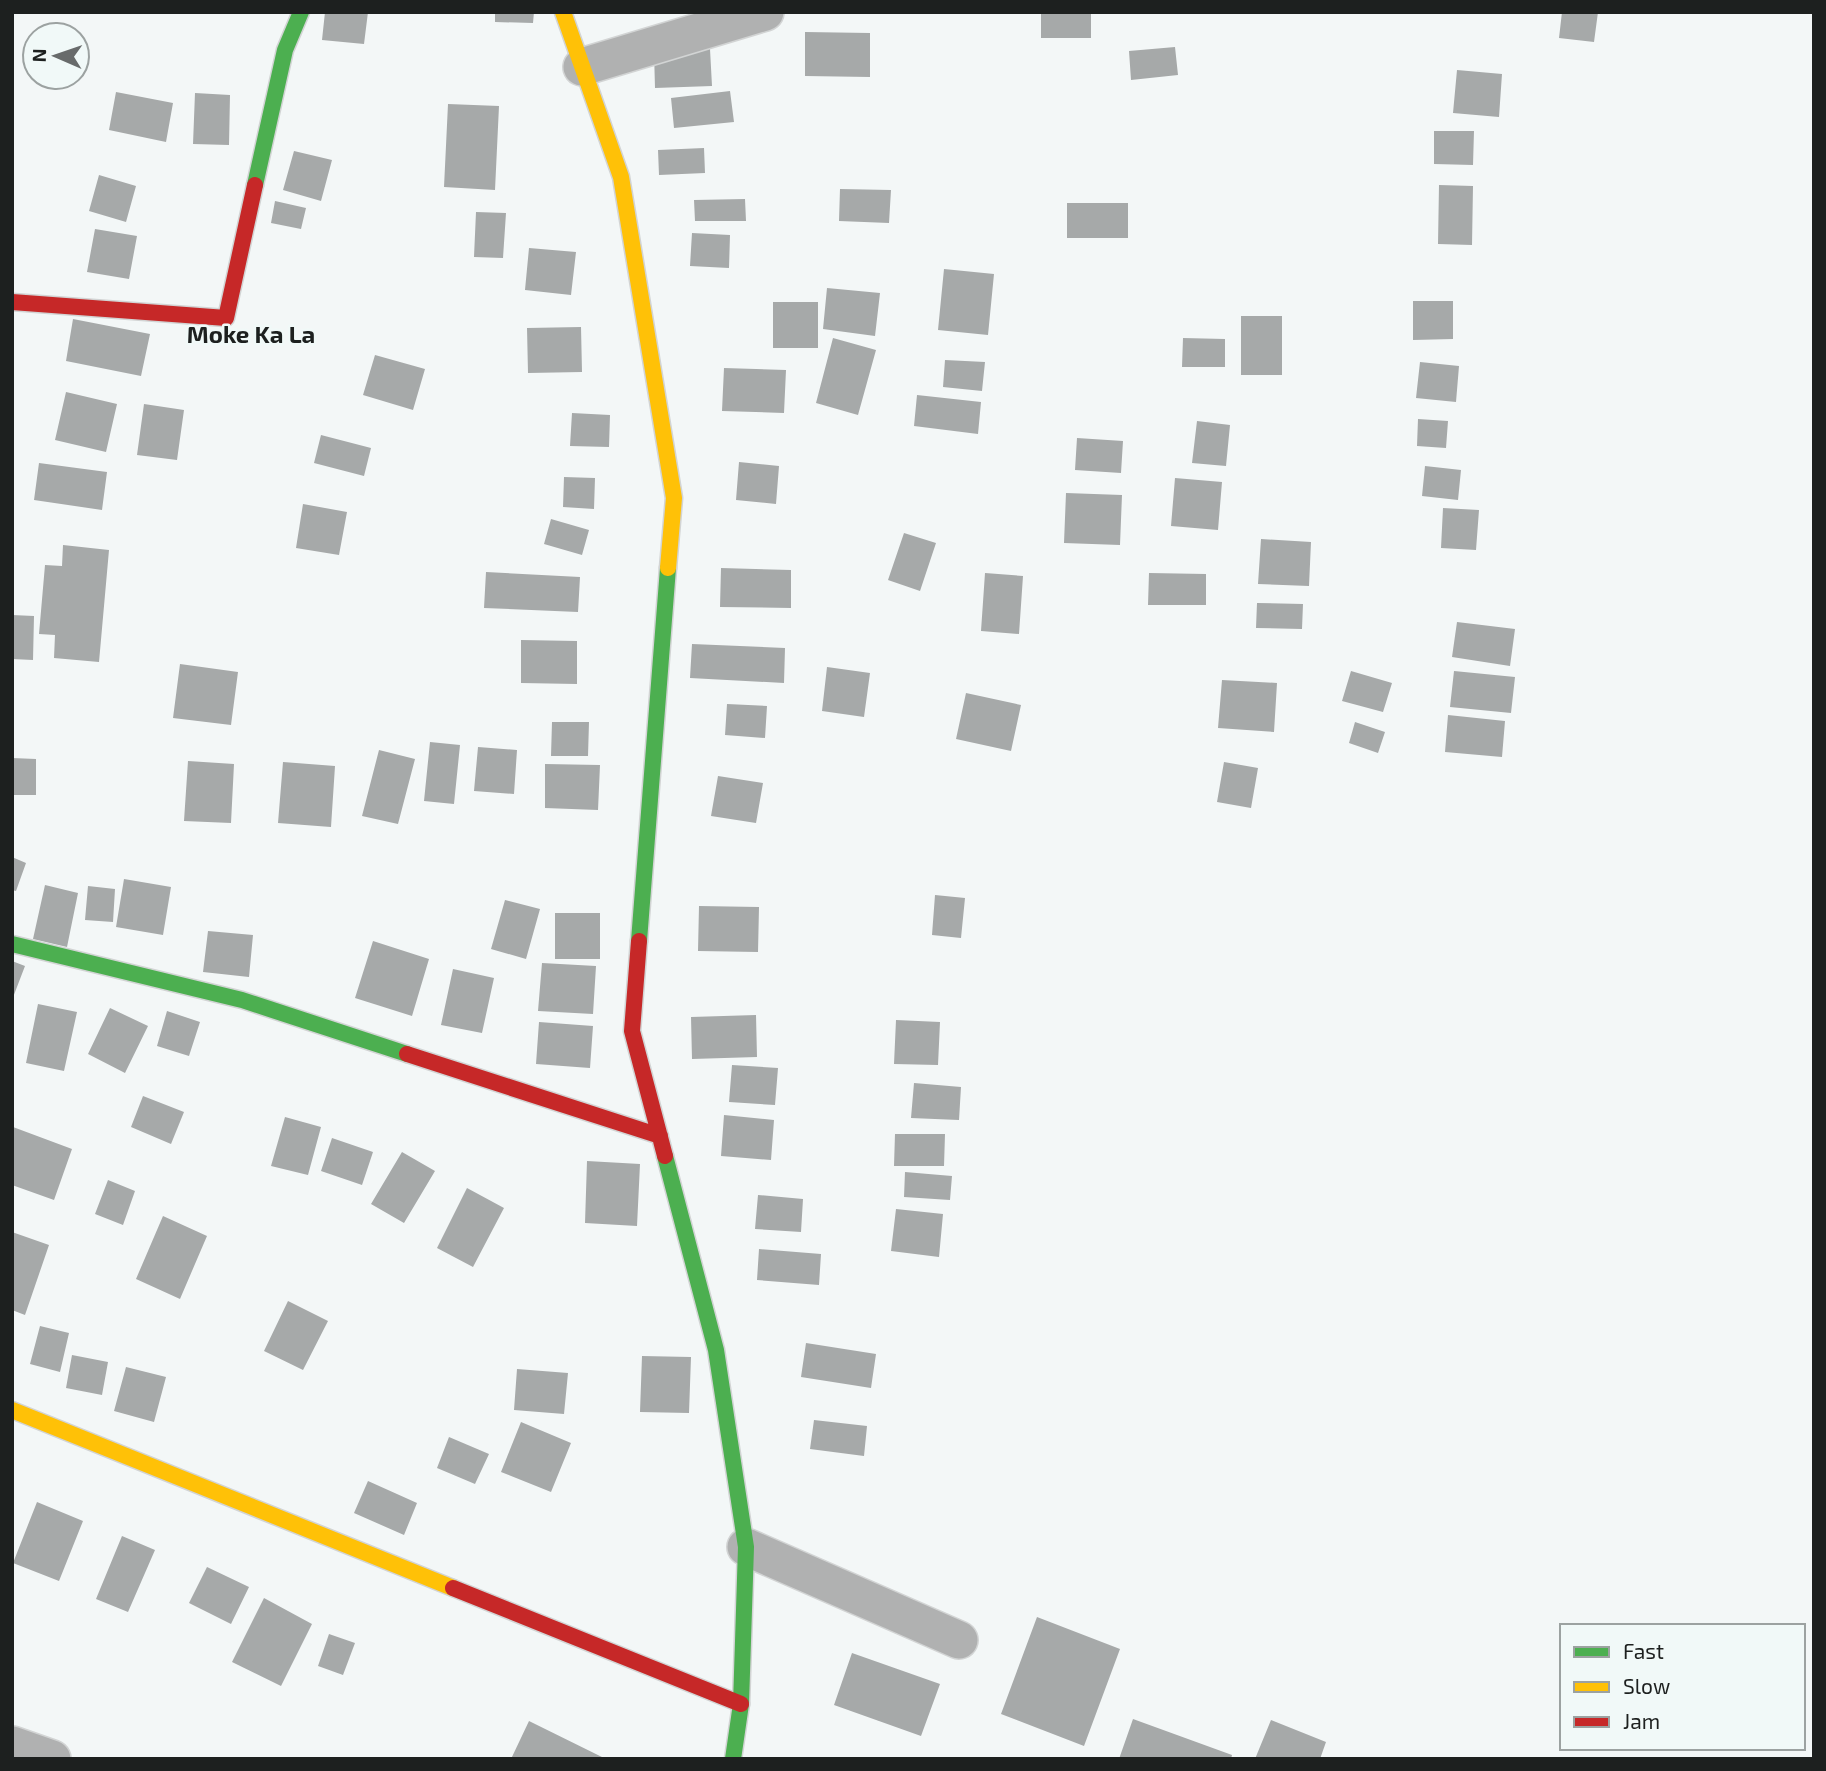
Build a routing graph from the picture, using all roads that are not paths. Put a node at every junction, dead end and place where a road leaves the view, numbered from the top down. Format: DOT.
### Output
graph roads {
  1 [pos="301,12"];
  2 [pos="563,12"];
  3 [pos="765,12"];
  4 [pos="582,67"];
  5 [pos="12,302"];
  6 [pos="12,944"];
  7 [pos="660,1136"];
  8 [pos="12,1410"];
  9 [pos="746,1547"];
  10 [pos="959,1640"];
  11 [pos="741,1704"];
  12 [pos="12,1745"];
  13 [pos="52,1759"];
  14 [pos="733,1759"];
  1 -- 5 [label="street"];
  2 -- 4 [label="street"];
  3 -- 4 [label="street"];
  4 -- 7 [label="street"];
  6 -- 7 [label="street"];
  7 -- 9 [label="street"];
  8 -- 11 [label="street"];
  9 -- 10 [label="street"];
  9 -- 11 [label="street"];
  11 -- 14 [label="street"];
  12 -- 13 [label="street"];
}
